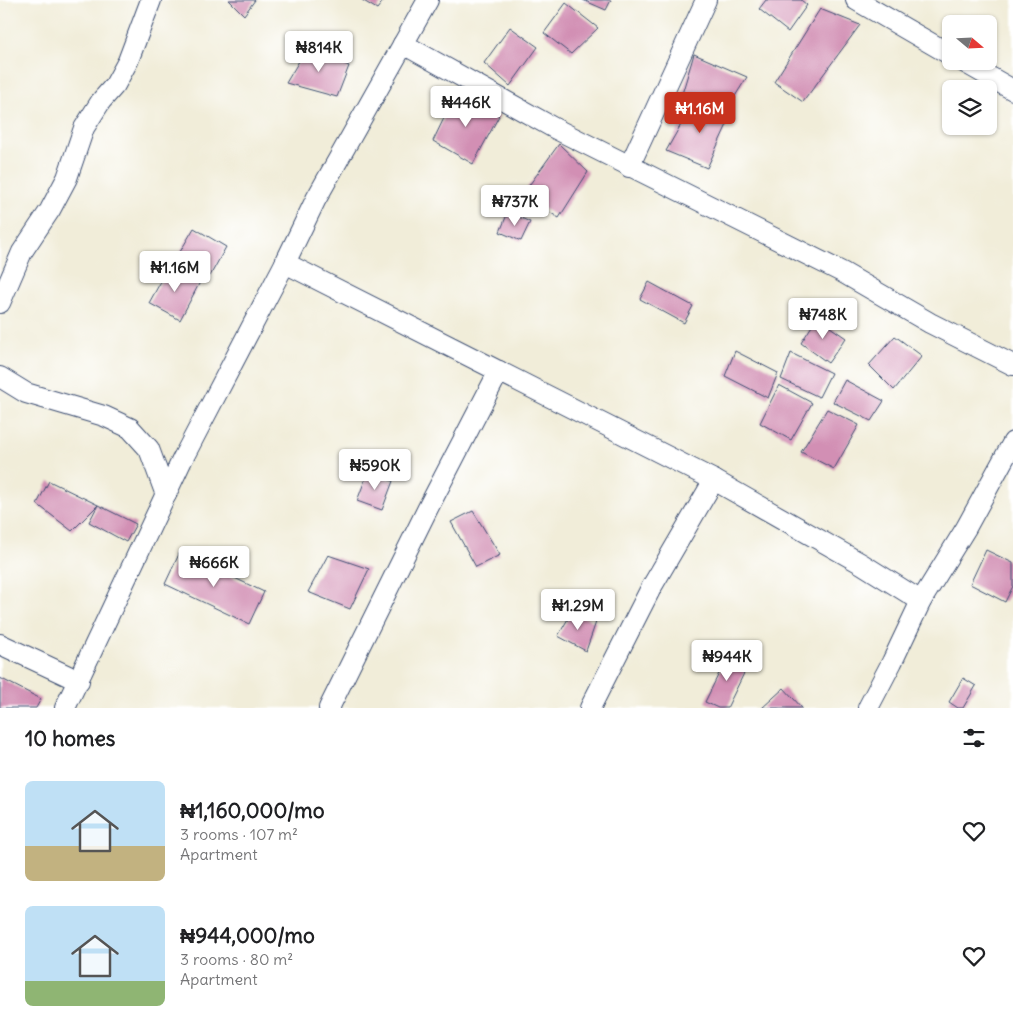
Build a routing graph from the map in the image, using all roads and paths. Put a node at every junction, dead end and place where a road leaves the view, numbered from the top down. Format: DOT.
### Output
graph roads {
  1 [pos="151,0"];
  2 [pos="428,0"];
  3 [pos="706,0"];
  4 [pos="856,0"];
  5 [pos="402,44"];
  6 [pos="942,50"];
  7 [pos="978,70"];
  8 [pos="1013,90"];
  9 [pos="629,167"];
  10 [pos="285,263"];
  11 [pos="0,304"];
  12 [pos="1013,365"];
  13 [pos="499,371"];
  14 [pos="0,377"];
  15 [pos="1013,442"];
  16 [pos="714,480"];
  17 [pos="166,495"];
  18 [pos="921,601"];
  19 [pos="0,644"];
  20 [pos="79,680"];
  21 [pos="65,708"];
  22 [pos="328,708"];
  23 [pos="590,708"];
  24 [pos="868,708"];
  1 -- 11 [label="street"];
  2 -- 5 [label="street"];
  3 -- 9 [label="street"];
  4 -- 6 [label="street"];
  5 -- 9 [label="street"];
  5 -- 10 [label="street"];
  7 -- 8 [label="street"];
  9 -- 12 [label="street"];
  10 -- 13 [label="street"];
  10 -- 17 [label="street"];
  13 -- 16 [label="street"];
  13 -- 22 [label="street"];
  14 -- 17 [label="street"];
  15 -- 18 [label="street"];
  16 -- 18 [label="street"];
  16 -- 23 [label="street"];
  17 -- 20 [label="street"];
  18 -- 24 [label="street"];
  19 -- 20 [label="street"];
  20 -- 21 [label="street"];
}
